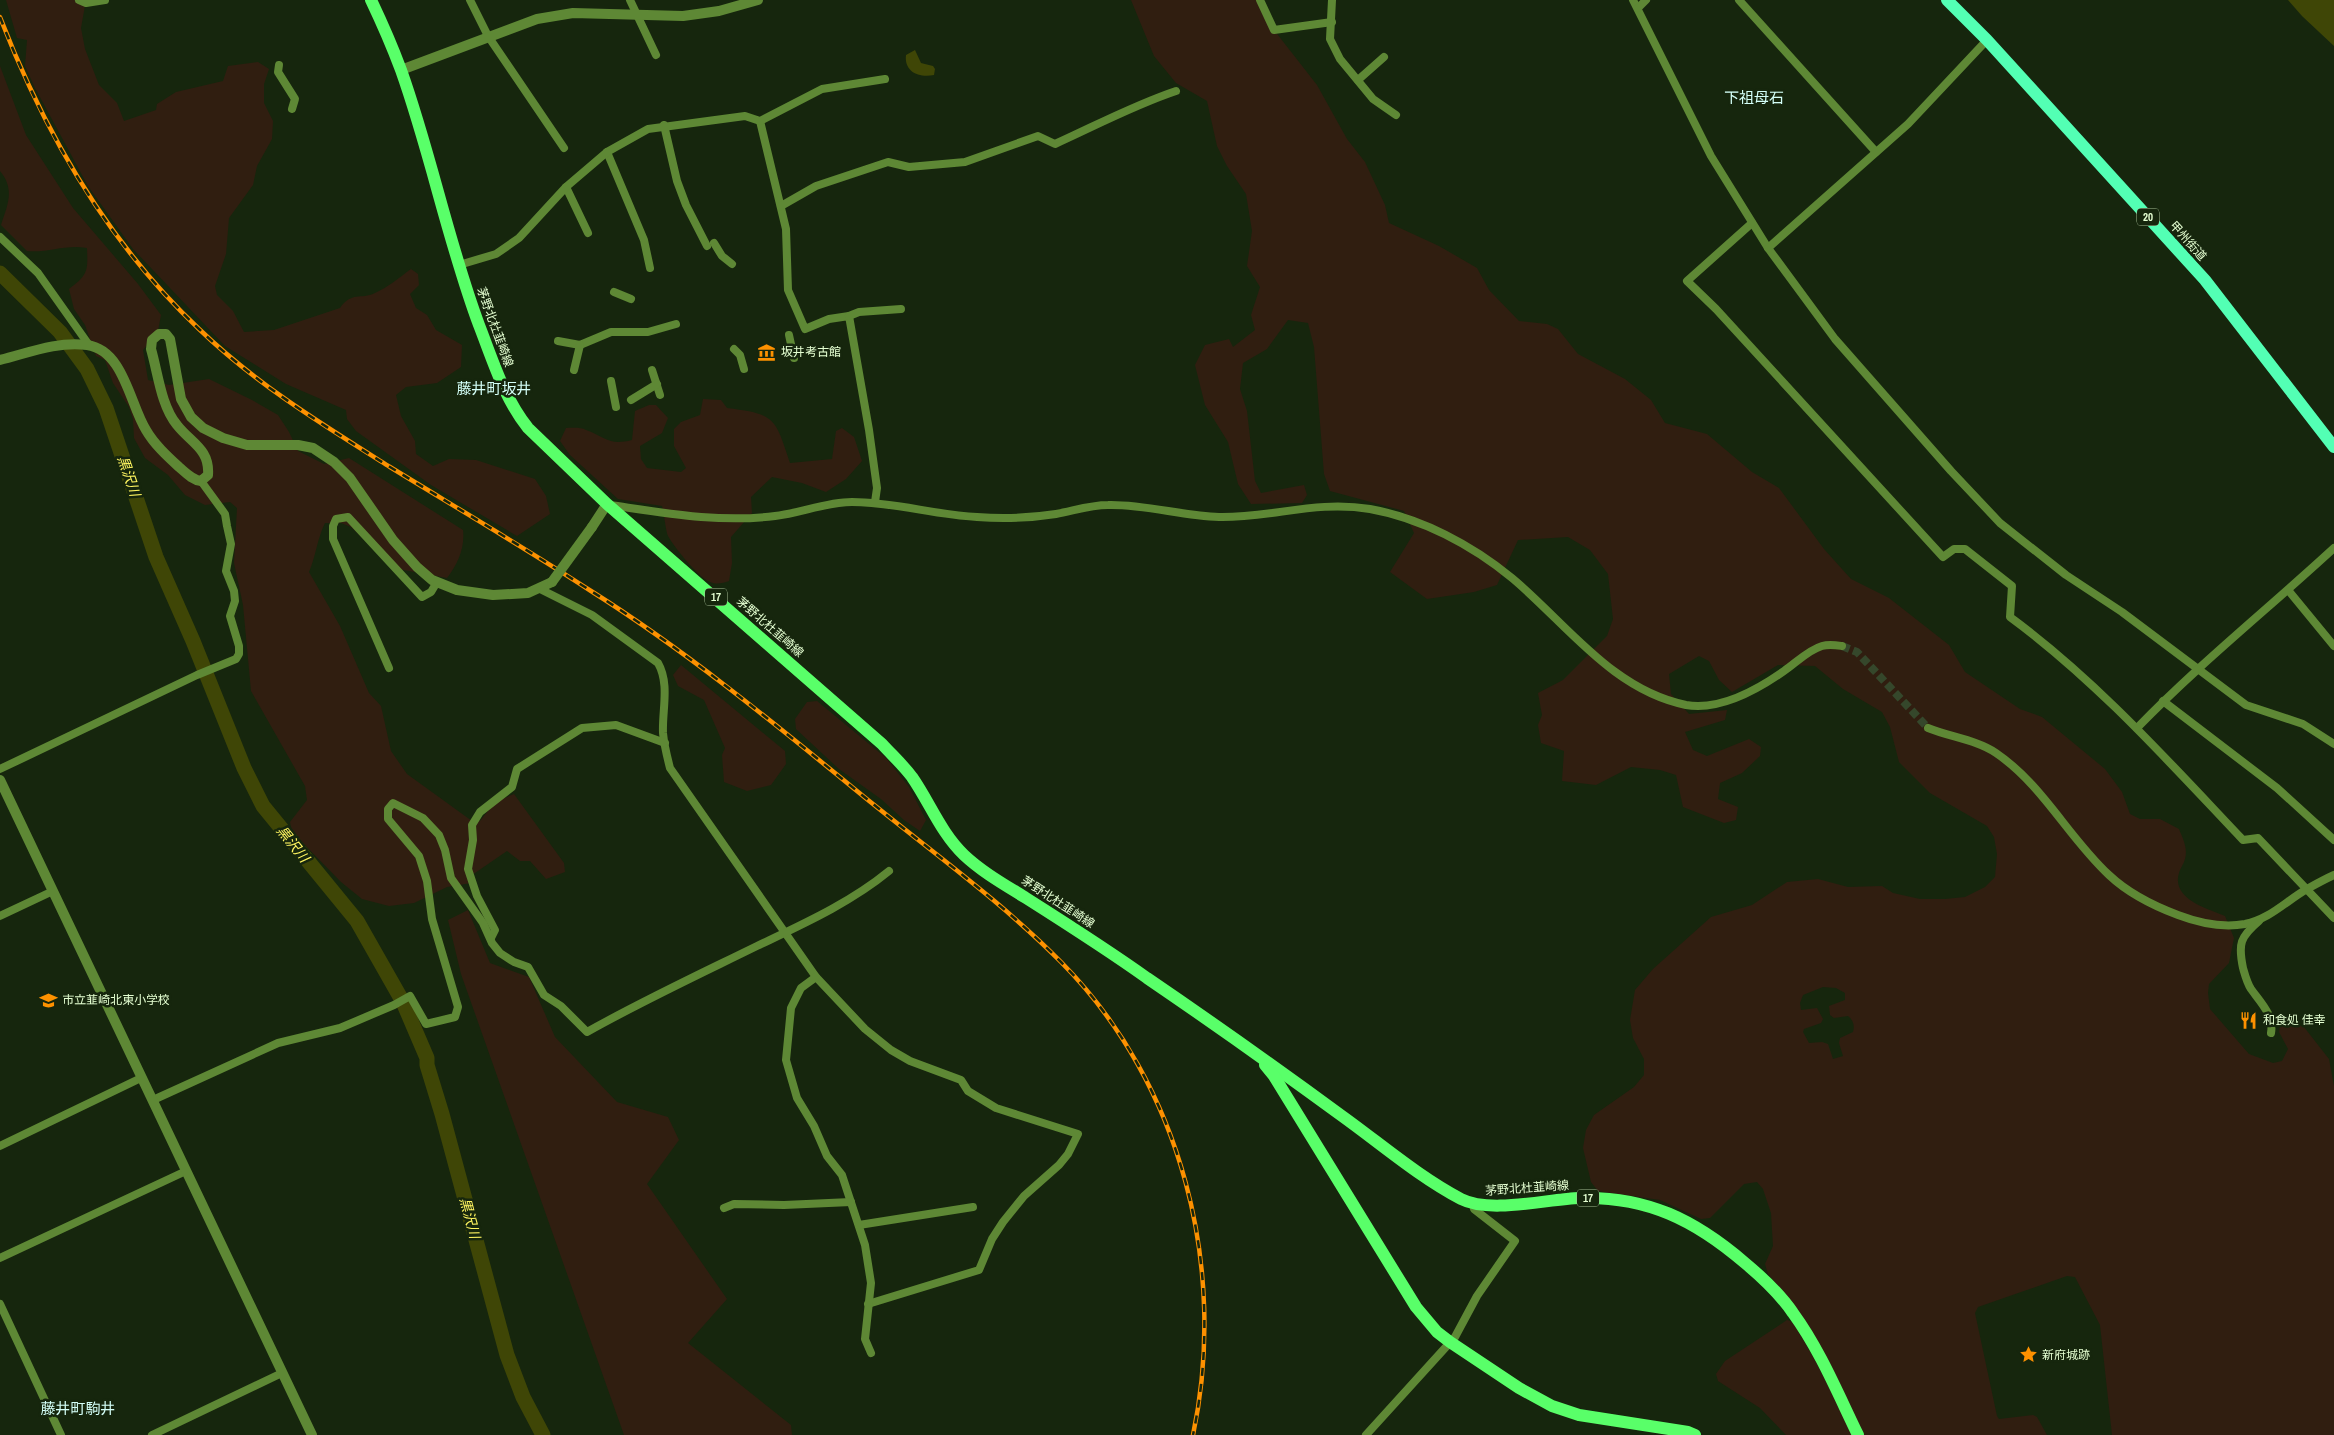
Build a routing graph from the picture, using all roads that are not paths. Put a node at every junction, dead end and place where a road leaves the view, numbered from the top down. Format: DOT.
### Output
graph roads {
  1 [pos="79,0"];
  2 [pos="105,0"];
  3 [pos="371,0"];
  4 [pos="470,0"];
  5 [pos="630,0"];
  6 [pos="758,0"];
  7 [pos="1260,0"];
  8 [pos="1332,0"];
  9 [pos="1633,0"];
  10 [pos="1646,0"];
  11 [pos="1739,0"];
  12 [pos="1947,0"];
  13 [pos="1638,8"];
  14 [pos="638,16"];
  15 [pos="1332,22"];
  16 [pos="488,36"];
  17 [pos="1987,40"];
  18 [pos="656,55"];
  19 [pos="1384,58"];
  20 [pos="279,65"];
  21 [pos="401,70"];
  22 [pos="886,79"];
  23 [pos="1358,80"];
  24 [pos="1176,91"];
  25 [pos="292,109"];
  26 [pos="1396,115"];
  27 [pos="760,121"];
  28 [pos="664,126"];
  29 [pos="564,148"];
  30 [pos="607,152"];
  31 [pos="1876,152"];
  32 [pos="566,187"];
  33 [pos="781,206"];
  34 [pos="1752,223"];
  35 [pos="588,234"];
  36 [pos="0,237"];
  37 [pos="1768,248"];
  38 [pos="732,264"];
  39 [pos="458,266"];
  40 [pos="650,268"];
  41 [pos="614,292"];
  42 [pos="631,299"];
  43 [pos="901,309"];
  44 [pos="849,316"];
  45 [pos="676,324"];
  46 [pos="789,335"];
  47 [pos="558,341"];
  48 [pos="88,345"];
  49 [pos="580,345"];
  50 [pos="734,349"];
  51 [pos="794,358"];
  52 [pos="0,360"];
  53 [pos="744,369"];
  54 [pos="574,370"];
  55 [pos="652,370"];
  56 [pos="611,381"];
  57 [pos="657,384"];
  58 [pos="660,395"];
  59 [pos="631,400"];
  60 [pos="616,407"];
  61 [pos="2334,447"];
  62 [pos="201,481"];
  63 [pos="876,502"];
  64 [pos="607,504"];
  65 [pos="2334,548"];
  66 [pos="437,582"];
  67 [pos="540,589"];
  68 [pos="2288,590"];
  69 [pos="1842,646"];
  70 [pos="2334,646"];
  71 [pos="389,668"];
  72 [pos="2196,669"];
  73 [pos="2163,701"];
  74 [pos="1928,728"];
  75 [pos="2137,728"];
  76 [pos="664,743"];
  77 [pos="2334,744"];
  78 [pos="0,769"];
  79 [pos="0,780"];
  80 [pos="2334,840"];
  81 [pos="889,870"];
  82 [pos="2334,875"];
  83 [pos="2307,889"];
  84 [pos="53,891"];
  85 [pos="0,916"];
  86 [pos="2334,918"];
  87 [pos="2260,920"];
  88 [pos="783,933"];
  89 [pos="491,938"];
  90 [pos="816,978"];
  91 [pos="2271,1033"];
  92 [pos="1254,1052"];
  93 [pos="141,1078"];
  94 [pos="153,1100"];
  95 [pos="0,1146"];
  96 [pos="186,1171"];
  97 [pos="852,1202"];
  98 [pos="1473,1204"];
  99 [pos="724,1208"];
  100 [pos="973,1208"];
  101 [pos="859,1225"];
  102 [pos="0,1258"];
  103 [pos="0,1304"];
  104 [pos="868,1304"];
  105 [pos="1450,1342"];
  106 [pos="871,1353"];
  107 [pos="282,1373"];
  108 [pos="61,1435"];
  109 [pos="152,1435"];
  110 [pos="312,1435"];
  111 [pos="1366,1435"];
  112 [pos="1695,1435"];
  113 [pos="1858,1435"];
  1 -- 2 [label="street"];
  3 -- 21 [label="main road, 茅野北杜韮崎線 / 17"];
  4 -- 16 [label="street"];
  5 -- 14 [label="street"];
  6 -- 14 [label="street"];
  7 -- 15 [label="street"];
  8 -- 15 [label="street"];
  9 -- 13 [label="street"];
  10 -- 13 [label="street"];
  11 -- 31 [label="street"];
  12 -- 17 [label="highway, 甲州街道 / 20"];
  13 -- 34 [label="street"];
  14 -- 16 [label="street"];
  14 -- 18 [label="street"];
  15 -- 23 [label="street"];
  16 -- 21 [label="street"];
  16 -- 29 [label="street"];
  17 -- 31 [label="street"];
  17 -- 61 [label="highway, 甲州街道 / 20"];
  19 -- 23 [label="street"];
  20 -- 25 [label="street"];
  21 -- 39 [label="main road, 茅野北杜韮崎線 / 17"];
  22 -- 27 [label="street"];
  23 -- 26 [label="street"];
  24 -- 33 [label="street"];
  27 -- 28 [label="street"];
  27 -- 33 [label="street"];
  28 -- 30 [label="street"];
  28 -- 38 [label="street"];
  30 -- 32 [label="street"];
  30 -- 40 [label="street"];
  31 -- 37 [label="street"];
  32 -- 35 [label="street"];
  32 -- 39 [label="street"];
  33 -- 44 [label="street"];
  34 -- 37 [label="street"];
  34 -- 75 [label="street"];
  36 -- 48 [label="street"];
  37 -- 72 [label="street"];
  39 -- 64 [label="main road, 茅野北杜韮崎線 / 17"];
  41 -- 42 [label="street"];
  43 -- 44 [label="street"];
  44 -- 63 [label="street"];
  45 -- 49 [label="street"];
  46 -- 51 [label="street"];
  47 -- 49 [label="street"];
  48 -- 52 [label="street"];
  48 -- 62 [label="street"];
  49 -- 54 [label="street"];
  50 -- 53 [label="street"];
  55 -- 57 [label="street"];
  56 -- 60 [label="street"];
  57 -- 58 [label="street"];
  57 -- 59 [label="street"];
  62 -- 66 [label="street"];
  62 -- 78 [label="street"];
  63 -- 64 [label="street"];
  63 -- 69 [label="street"];
  64 -- 67 [label="street, bridge"];
  64 -- 92 [label="main road, 茅野北杜韮崎線 / 17"];
  65 -- 68 [label="street"];
  66 -- 67 [label="street"];
  66 -- 71 [label="street"];
  67 -- 76 [label="street"];
  68 -- 70 [label="street"];
  68 -- 72 [label="street"];
  72 -- 73 [label="street"];
  72 -- 77 [label="street"];
  73 -- 75 [label="street"];
  73 -- 80 [label="street"];
  74 -- 87 [label="street"];
  75 -- 83 [label="street"];
  76 -- 88 [label="street"];
  76 -- 89 [label="street"];
  79 -- 84 [label="street"];
  81 -- 88 [label="street"];
  82 -- 83 [label="street"];
  83 -- 86 [label="street"];
  83 -- 87 [label="street"];
  84 -- 85 [label="street"];
  84 -- 93 [label="street"];
  87 -- 91 [label="street"];
  88 -- 89 [label="street"];
  88 -- 90 [label="street"];
  89 -- 94 [label="street"];
  90 -- 97 [label="street"];
  90 -- 104 [label="street"];
  92 -- 98 [label="main road, 茅野北杜韮崎線 / 17"];
  92 -- 105 [label="main road, 茅野北杜韮崎線 / 17"];
  93 -- 94 [label="street"];
  93 -- 95 [label="street"];
  94 -- 96 [label="street"];
  96 -- 102 [label="street"];
  96 -- 107 [label="street"];
  97 -- 99 [label="street"];
  97 -- 101 [label="street"];
  98 -- 105 [label="street"];
  98 -- 113 [label="main road, 茅野北杜韮崎線 / 17"];
  100 -- 101 [label="street"];
  101 -- 104 [label="street"];
  103 -- 108 [label="street"];
  104 -- 106 [label="street"];
  105 -- 111 [label="street"];
  105 -- 112 [label="main road, 茅野北杜韮崎線 / 17"];
  107 -- 109 [label="street"];
  107 -- 110 [label="street"];
}
